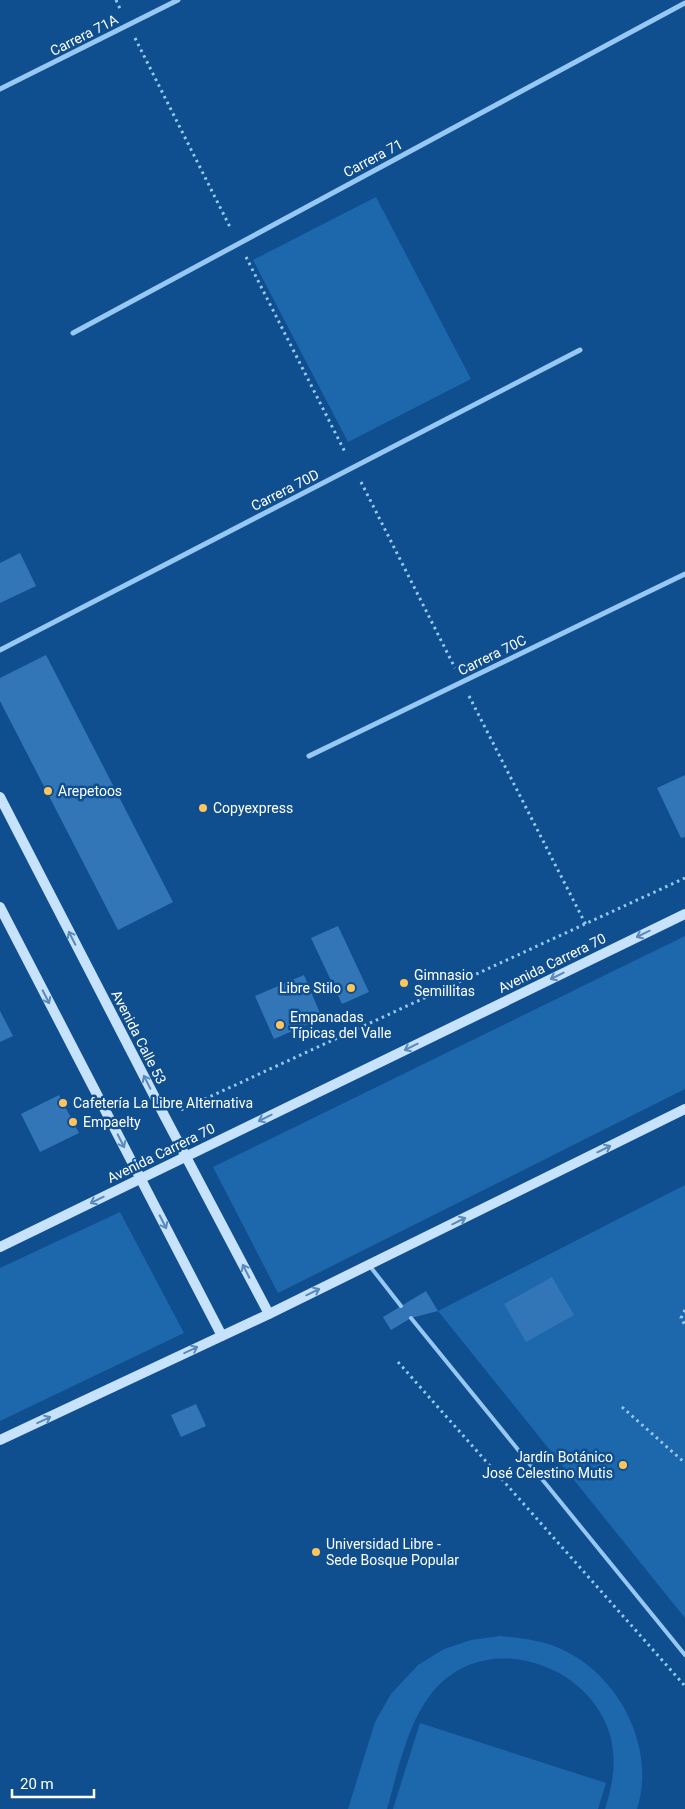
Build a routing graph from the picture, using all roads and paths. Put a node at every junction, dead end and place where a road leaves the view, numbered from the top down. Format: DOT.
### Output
graph roads {
  1 [pos="178,0"];
  2 [pos="685,3"];
  3 [pos="0,90"];
  4 [pos="72,333"];
  5 [pos="580,350"];
  6 [pos="685,574"];
  7 [pos="0,650"];
  8 [pos="309,756"];
  9 [pos="0,797"];
  10 [pos="685,878"];
  11 [pos="0,907"];
  12 [pos="685,914"];
  13 [pos="685,1109"];
  14 [pos="176,1112"];
  15 [pos="187,1156"];
  16 [pos="140,1179"];
  17 [pos="0,1247"];
  18 [pos="368,1265"];
  19 [pos="401,1306"];
  20 [pos="685,1310"];
  21 [pos="269,1314"];
  22 [pos="410,1318"];
  23 [pos="685,1325"];
  24 [pos="222,1336"];
  25 [pos="398,1362"];
  26 [pos="622,1407"];
  27 [pos="0,1440"];
  28 [pos="685,1463"];
  29 [pos="685,1655"];
  30 [pos="685,1686"];
  1 -- 3 [label="street, Carrera 71A"];
  2 -- 4 [label="street, Carrera 71"];
  5 -- 7 [label="street, Carrera 70D"];
  6 -- 8 [label="street, Carrera 70C"];
  15 -- 9 [label="main road, Avenida Calle 53, one-way"];
  10 -- 14 [label="path"];
  11 -- 16 [label="main road, one-way"];
  12 -- 15 [label="main road, Avenida Carrera 70, one-way"];
  18 -- 13 [label="main road, one-way"];
  15 -- 16 [label="main road, Avenida Carrera 70"];
  21 -- 15 [label="main road, Avenida Calle 53, one-way"];
  16 -- 17 [label="main road, Avenida Carrera 70, one-way"];
  16 -- 24 [label="main road, one-way"];
  18 -- 19 [label="lane"];
  21 -- 18 [label="main road, one-way"];
  20 -- 23 [label="path"];
  21 -- 24 [label="main road"];
  22 -- 29 [label="lane"];
  27 -- 24 [label="main road, one-way"];
  25 -- 30 [label="path"];
  26 -- 28 [label="path"];
}
